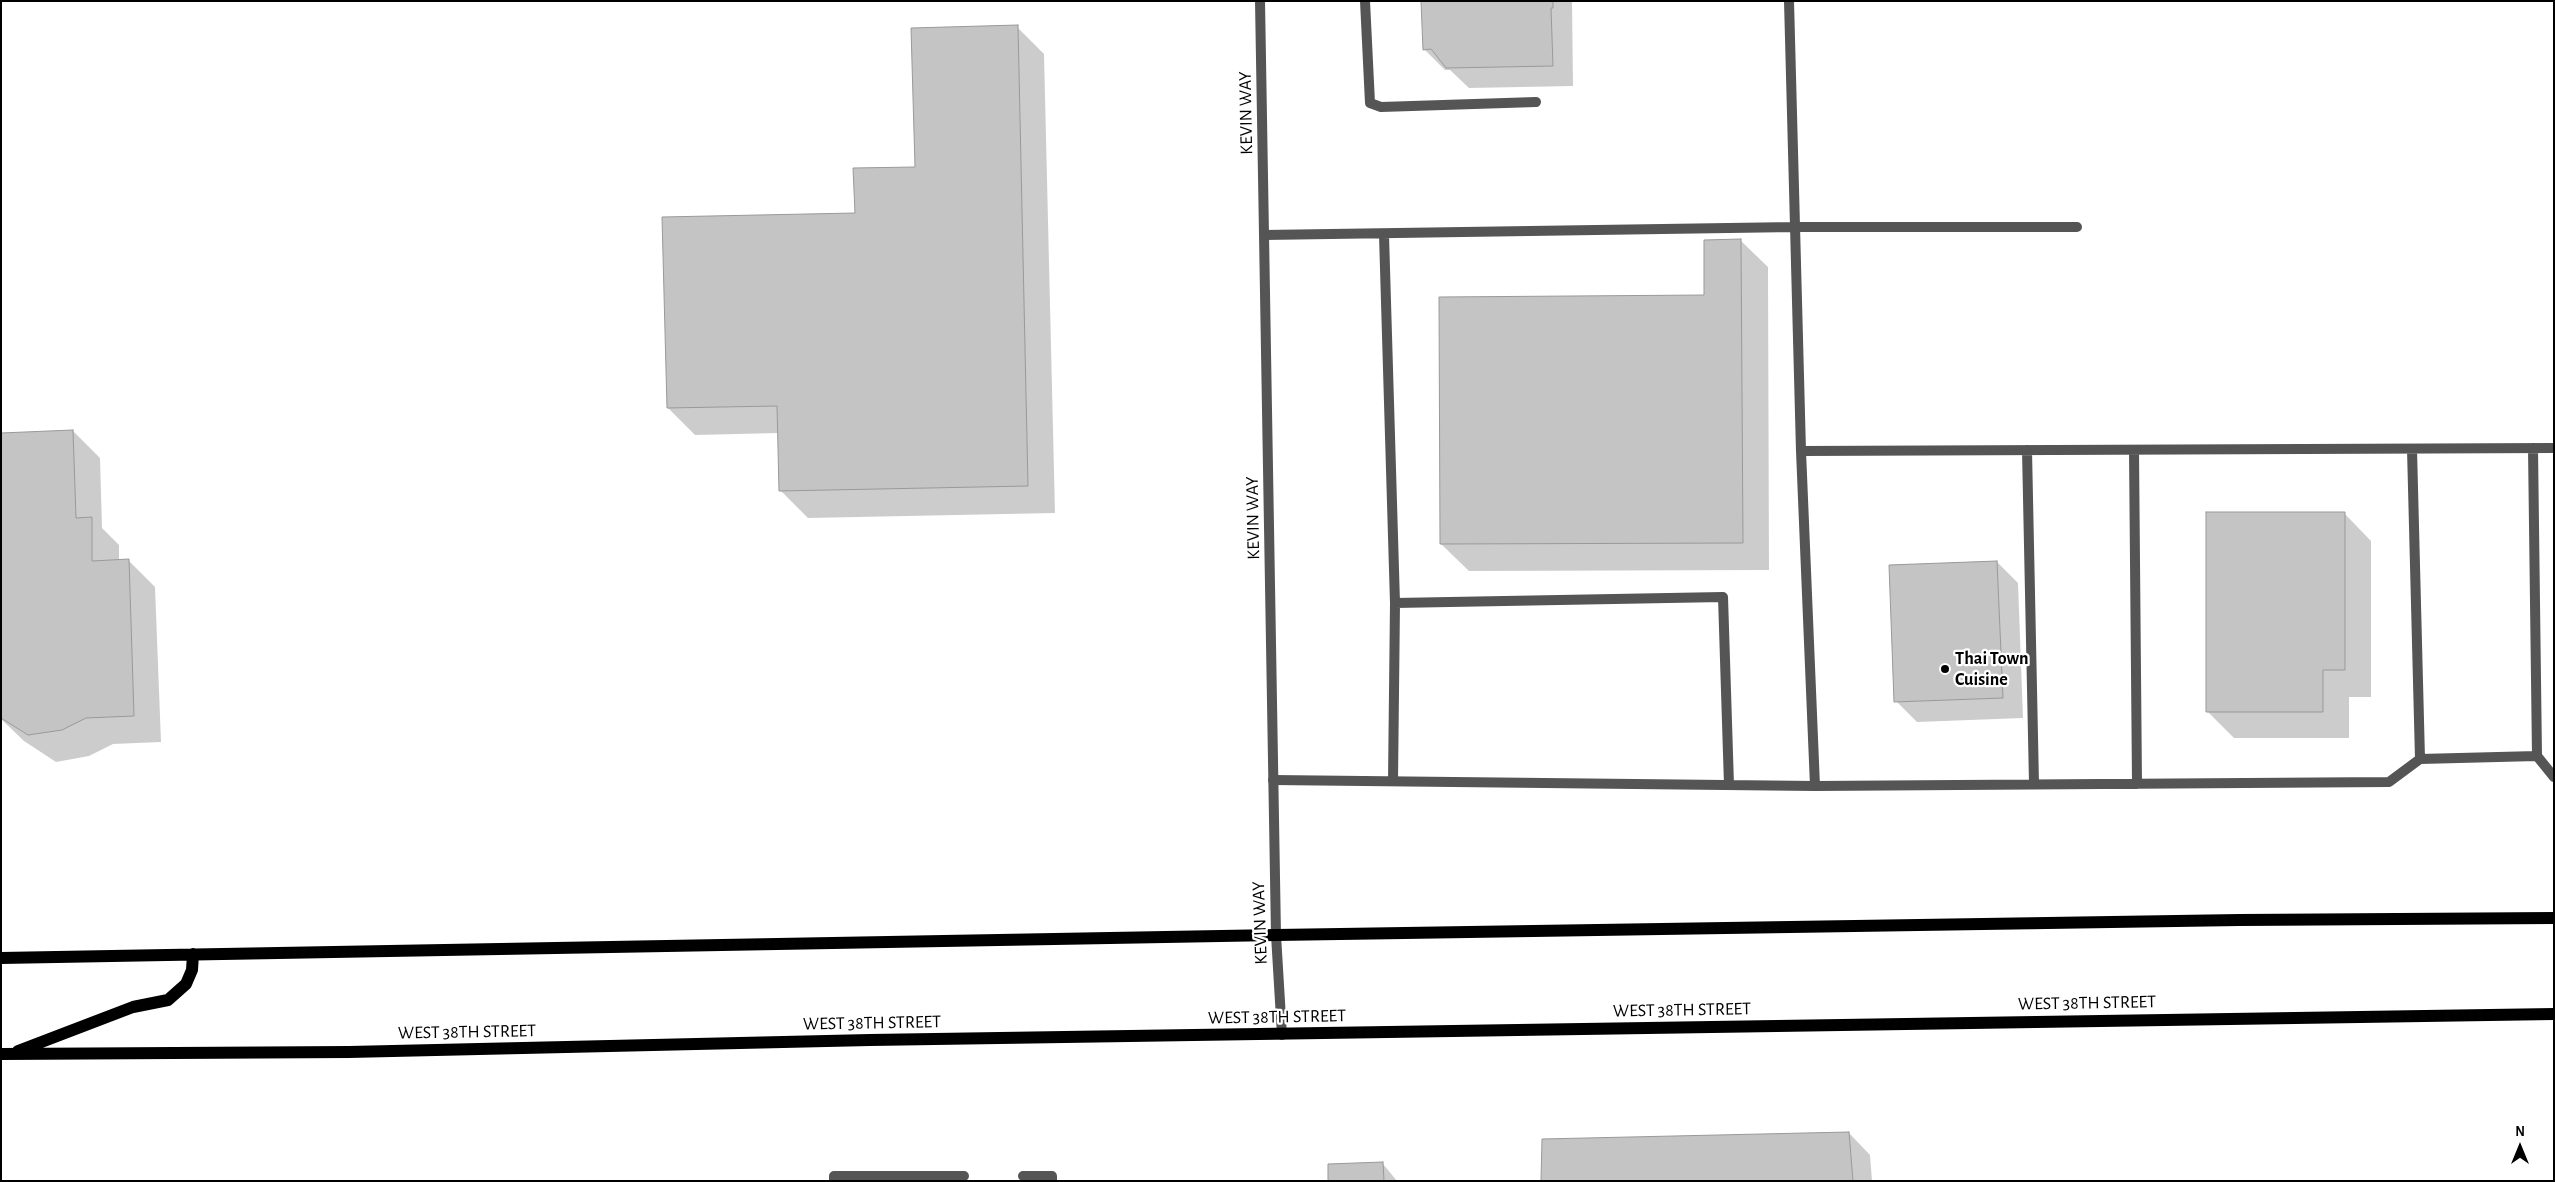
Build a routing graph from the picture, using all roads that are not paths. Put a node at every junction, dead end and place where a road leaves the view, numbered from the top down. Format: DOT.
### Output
graph roads {
  1 [pos="1260,1"];
  2 [pos="1365,1"];
  3 [pos="1789,1"];
  4 [pos="1536,102"];
  5 [pos="2076,227"];
  6 [pos="1795,228"];
  7 [pos="1264,235"];
  8 [pos="1384,235"];
  9 [pos="2533,448"];
  10 [pos="2554,448"];
  11 [pos="2412,449"];
  12 [pos="2027,450"];
  13 [pos="2134,450"];
  14 [pos="1801,451"];
  15 [pos="1395,603"];
  16 [pos="2537,756"];
  17 [pos="2420,759"];
  18 [pos="2554,777"];
  19 [pos="1273,780"];
  20 [pos="1392,781"];
  21 [pos="2034,784"];
  22 [pos="2137,784"];
  23 [pos="1729,785"];
  24 [pos="1814,786"];
  25 [pos="2554,918"];
  26 [pos="1276,935"];
  27 [pos="193,954"];
  28 [pos="1,958"];
  29 [pos="2554,1014"];
  30 [pos="1282,1035"];
  31 [pos="6,1054"];
  32 [pos="964,1176"];
  33 [pos="1023,1176"];
  34 [pos="834,1181"];
  35 [pos="1052,1181"];
  1 -- 7 [label="street, KEVIN WAY"];
  2 -- 4 [label="street"];
  3 -- 6 [label="street"];
  5 -- 6 [label="street"];
  6 -- 8 [label="street"];
  6 -- 14 [label="street"];
  7 -- 8 [label="street"];
  7 -- 19 [label="street, KEVIN WAY"];
  8 -- 15 [label="street"];
  9 -- 10 [label="street"];
  9 -- 11 [label="street"];
  9 -- 16 [label="street"];
  11 -- 13 [label="street"];
  11 -- 17 [label="street"];
  12 -- 13 [label="street"];
  12 -- 14 [label="street"];
  12 -- 21 [label="street"];
  13 -- 22 [label="street"];
  14 -- 24 [label="street"];
  15 -- 20 [label="street"];
  15 -- 23 [label="street"];
  16 -- 17 [label="street"];
  16 -- 18 [label="street"];
  17 -- 22 [label="street"];
  19 -- 20 [label="street"];
  19 -- 26 [label="street, KEVIN WAY"];
  20 -- 23 [label="street"];
  21 -- 22 [label="street"];
  21 -- 24 [label="street"];
  23 -- 24 [label="street"];
  25 -- 26 [label="main road"];
  26 -- 27 [label="main road"];
  26 -- 30 [label="street, KEVIN WAY"];
  27 -- 28 [label="main road"];
  27 -- 31 [label="main road"];
  29 -- 30 [label="main road, WEST 38TH STREET"];
  30 -- 31 [label="main road, WEST 38TH STREET"];
  32 -- 34 [label="street"];
  33 -- 35 [label="street"];
}
